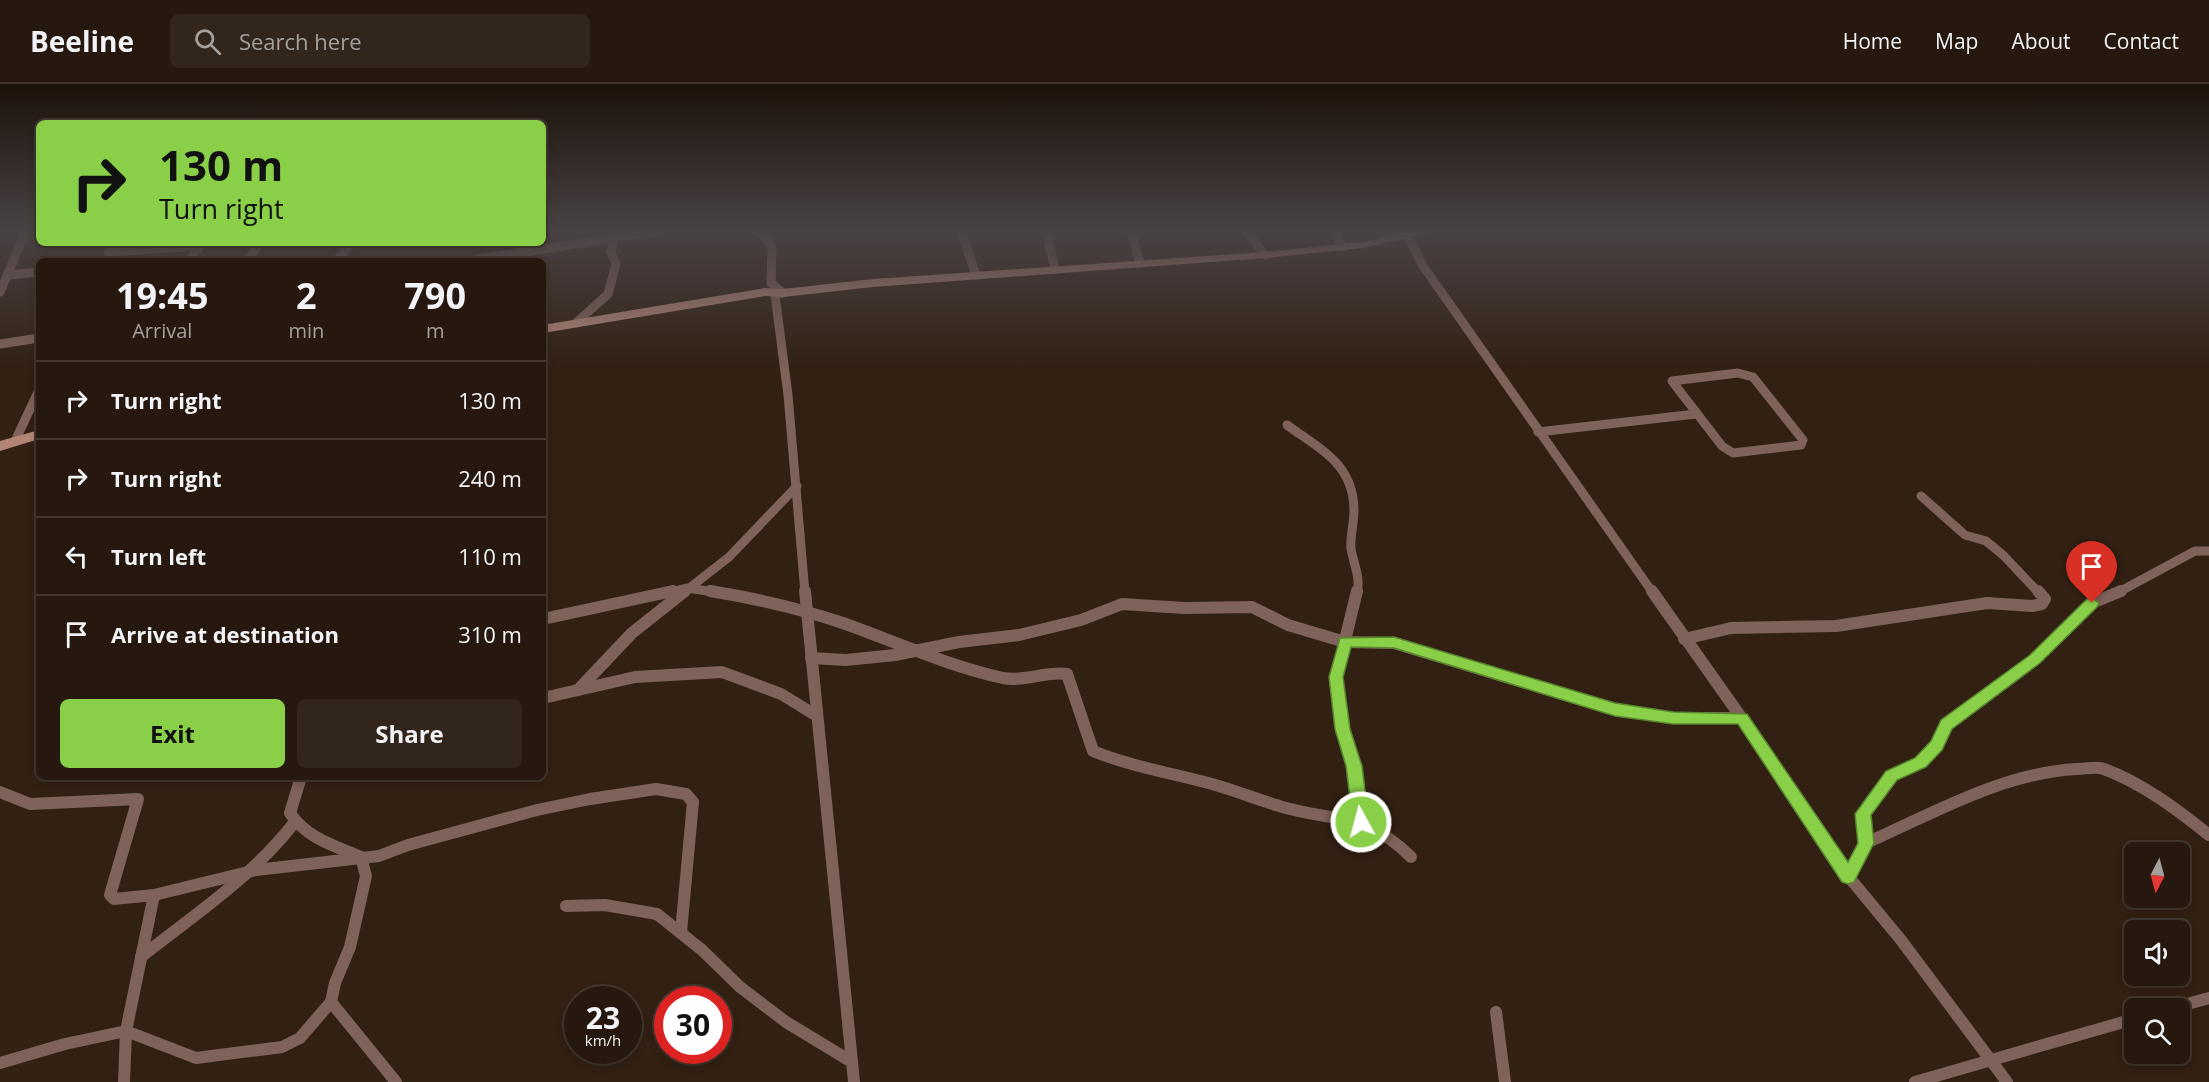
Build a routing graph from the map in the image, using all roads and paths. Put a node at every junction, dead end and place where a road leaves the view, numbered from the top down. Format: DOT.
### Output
graph roads {
  1 [pos="7,278"];
  2 [pos="612,278"];
  3 [pos="772,278"];
  4 [pos="943,278"];
  5 [pos="1431,278"];
  6 [pos="0,292"];
  7 [pos="783,293"];
  8 [pos="576,323"];
  9 [pos="546,328"];
  10 [pos="36,338"];
  11 [pos="0,344"];
  12 [pos="36,396"];
  13 [pos="1696,414"];
  14 [pos="1287,425"];
  15 [pos="1538,432"];
  16 [pos="36,435"];
  17 [pos="15,441"];
  18 [pos="0,446"];
  19 [pos="797,486"];
  20 [pos="1921,496"];
  21 [pos="2209,550"];
  22 [pos="688,588"];
  23 [pos="807,613"];
  24 [pos="546,618"];
  25 [pos="1684,639"];
  26 [pos="1345,642"];
  27 [pos="913,651"];
  28 [pos="811,658"];
  29 [pos="578,690"];
  30 [pos="546,697"];
  31 [pos="817,716"];
  32 [pos="1742,718"];
  33 [pos="300,780"];
  34 [pos="0,792"];
  35 [pos="1361,822"];
  36 [pos="294,823"];
  37 [pos="2209,835"];
  38 [pos="1866,843"];
  39 [pos="361,857"];
  40 [pos="1411,857"];
  41 [pos="249,872"];
  42 [pos="1848,876"];
  43 [pos="154,895"];
  44 [pos="566,906"];
  45 [pos="681,932"];
  46 [pos="141,957"];
  47 [pos="2209,998"];
  48 [pos="331,1002"];
  49 [pos="2190,1003"];
  50 [pos="1496,1012"];
  51 [pos="2124,1022"];
  52 [pos="126,1031"];
  53 [pos="1992,1060"];
  54 [pos="852,1062"];
  55 [pos="0,1063"];
  56 [pos="124,1082"];
  57 [pos="396,1082"];
  58 [pos="854,1082"];
  59 [pos="1504,1082"];
  60 [pos="1915,1082"];
  61 [pos="2007,1082"];
  1 -- 6 [label="street"];
  2 -- 8 [label="street"];
  3 -- 7 [label="street"];
  4 -- 7 [label="main road"];
  5 -- 15 [label="street"];
  7 -- 8 [label="main road"];
  7 -- 19 [label="street"];
  8 -- 9 [label="main road"];
  10 -- 11 [label="street"];
  12 -- 17 [label="street"];
  13 -- 13 [label="street"];
  13 -- 15 [label="street"];
  14 -- 26 [label="street"];
  15 -- 25 [label="street"];
  16 -- 17 [label="main road"];
  17 -- 18 [label="main road"];
  19 -- 22 [label="street"];
  19 -- 23 [label="street"];
  20 -- 25 [label="street"];
  21 -- 38 [label="street"];
  22 -- 23 [label="street"];
  22 -- 24 [label="street"];
  22 -- 29 [label="street"];
  23 -- 27 [label="street"];
  23 -- 28 [label="street"];
  25 -- 32 [label="street"];
  26 -- 27 [label="street"];
  26 -- 32 [label="street"];
  26 -- 35 [label="street"];
  27 -- 28 [label="street"];
  27 -- 35 [label="street"];
  28 -- 31 [label="street"];
  29 -- 30 [label="street"];
  29 -- 31 [label="street"];
  31 -- 54 [label="street"];
  32 -- 42 [label="street"];
  33 -- 36 [label="street"];
  34 -- 43 [label="street"];
  35 -- 40 [label="street"];
  36 -- 39 [label="street"];
  36 -- 41 [label="street"];
  37 -- 38 [label="street"];
  38 -- 42 [label="street"];
  39 -- 41 [label="street"];
  39 -- 45 [label="street"];
  39 -- 48 [label="street"];
  41 -- 43 [label="street"];
  41 -- 46 [label="street"];
  42 -- 53 [label="street"];
  43 -- 46 [label="street"];
  44 -- 45 [label="street"];
  45 -- 54 [label="street"];
  46 -- 52 [label="street"];
  47 -- 49 [label="street"];
  48 -- 52 [label="street"];
  48 -- 57 [label="street"];
  50 -- 59 [label="street"];
  51 -- 53 [label="street"];
  52 -- 55 [label="street"];
  52 -- 56 [label="street"];
  53 -- 60 [label="street"];
  53 -- 61 [label="street"];
  54 -- 58 [label="street"];
}
